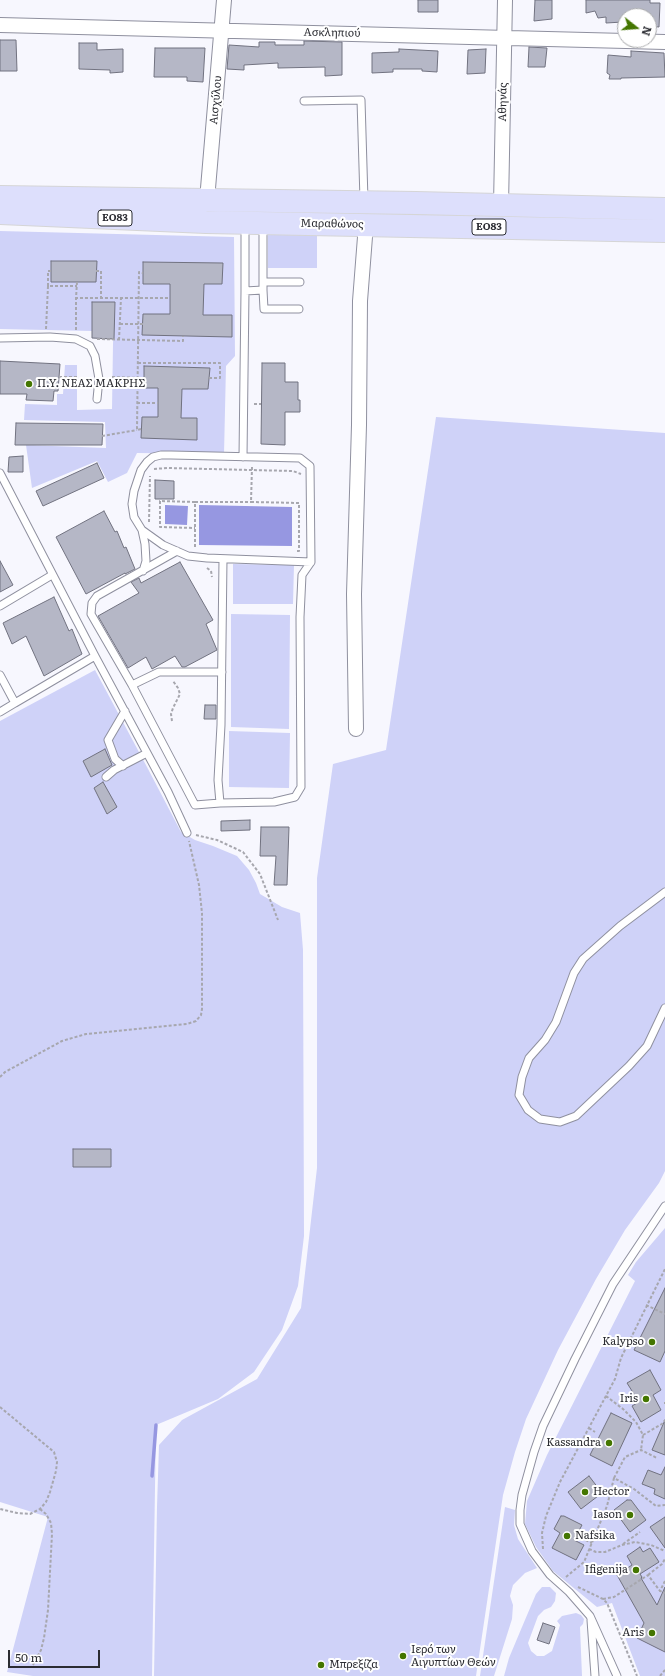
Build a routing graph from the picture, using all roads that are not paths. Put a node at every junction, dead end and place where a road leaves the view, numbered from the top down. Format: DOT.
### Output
graph roads {
  1 [pos="224,0"];
  2 [pos="505,0"];
  3 [pos="0,25"];
  4 [pos="222,31"];
  5 [pos="504,37"];
  6 [pos="665,42"];
  7 [pos="304,101"];
  8 [pos="0,197"];
  9 [pos="207,200"];
  10 [pos="364,202"];
  11 [pos="501,205"];
  12 [pos="665,209"];
  13 [pos="0,213"];
  14 [pos="254,216"];
  15 [pos="366,224"];
  16 [pos="665,231"];
  17 [pos="263,282"];
  18 [pos="300,282"];
  19 [pos="263,290"];
  20 [pos="245,291"];
  21 [pos="299,309"];
  22 [pos="0,338"];
  23 [pos="97,399"];
  24 [pos="243,457"];
  25 [pos="0,473"];
  26 [pos="142,530"];
  27 [pos="178,551"];
  28 [pos="223,559"];
  29 [pos="310,562"];
  30 [pos="143,571"];
  31 [pos="52,575"];
  32 [pos="0,606"];
  33 [pos="95,656"];
  34 [pos="222,672"];
  35 [pos="0,675"];
  36 [pos="132,685"];
  37 [pos="15,703"];
  38 [pos="125,711"];
  39 [pos="0,712"];
  40 [pos="356,729"];
  41 [pos="147,753"];
  42 [pos="123,766"];
  43 [pos="106,777"];
  44 [pos="220,803"];
  45 [pos="187,833"];
  46 [pos="665,892"];
  47 [pos="665,1008"];
  48 [pos="665,1206"];
  49 [pos="590,1616"];
  50 [pos="595,1676"];
  51 [pos="618,1676"];
  1 -- 4 [label="street, Αισχύλου"];
  2 -- 5 [label="street, Αθηνάς"];
  3 -- 4 [label="street, Ασκληπιού"];
  4 -- 5 [label="street, Ασκληπιού"];
  4 -- 9 [label="street, Αισχύλου"];
  5 -- 6 [label="street, Ασκληπιού"];
  5 -- 11 [label="street, Αθηνάς"];
  7 -- 10 [label="lane"];
  8 -- 9 [label="main road, Μαραθώνος / ΕΟ83"];
  9 -- 14 [label="main road, Μαραθώνος / ΕΟ83"];
  10 -- 11 [label="main road, Μαραθώνος / ΕΟ83"];
  10 -- 14 [label="main road, Μαραθώνος / ΕΟ83"];
  11 -- 12 [label="main road, Μαραθώνος / ΕΟ83"];
  13 -- 14 [label="main road, Μαραθώνος / ΕΟ83"];
  14 -- 15 [label="main road, Μαραθώνος / ΕΟ83"];
  14 -- 17 [label="lane"];
  14 -- 20 [label="lane"];
  15 -- 16 [label="main road, Μαραθώνος / ΕΟ83"];
  15 -- 40 [label="street"];
  17 -- 18 [label="lane"];
  17 -- 19 [label="lane"];
  19 -- 20 [label="lane"];
  19 -- 21 [label="lane"];
  20 -- 24 [label="lane"];
  22 -- 23 [label="lane"];
  24 -- 26 [label="lane"];
  24 -- 29 [label="lane"];
  25 -- 31 [label="lane"];
  26 -- 27 [label="lane"];
  26 -- 30 [label="lane"];
  27 -- 28 [label="lane"];
  27 -- 30 [label="lane"];
  28 -- 29 [label="lane"];
  28 -- 34 [label="lane"];
  29 -- 44 [label="lane"];
  30 -- 36 [label="lane"];
  31 -- 32 [label="lane"];
  31 -- 33 [label="lane"];
  33 -- 37 [label="lane"];
  33 -- 38 [label="lane"];
  34 -- 36 [label="lane"];
  34 -- 44 [label="lane"];
  35 -- 37 [label="lane"];
  36 -- 44 [label="lane"];
  37 -- 39 [label="lane"];
  38 -- 41 [label="lane"];
  38 -- 42 [label="lane"];
  41 -- 42 [label="lane"];
  41 -- 45 [label="lane"];
  42 -- 43 [label="lane"];
  46 -- 47 [label="lane"];
  48 -- 49 [label="lane"];
  49 -- 50 [label="lane"];
  49 -- 51 [label="lane"];
}
